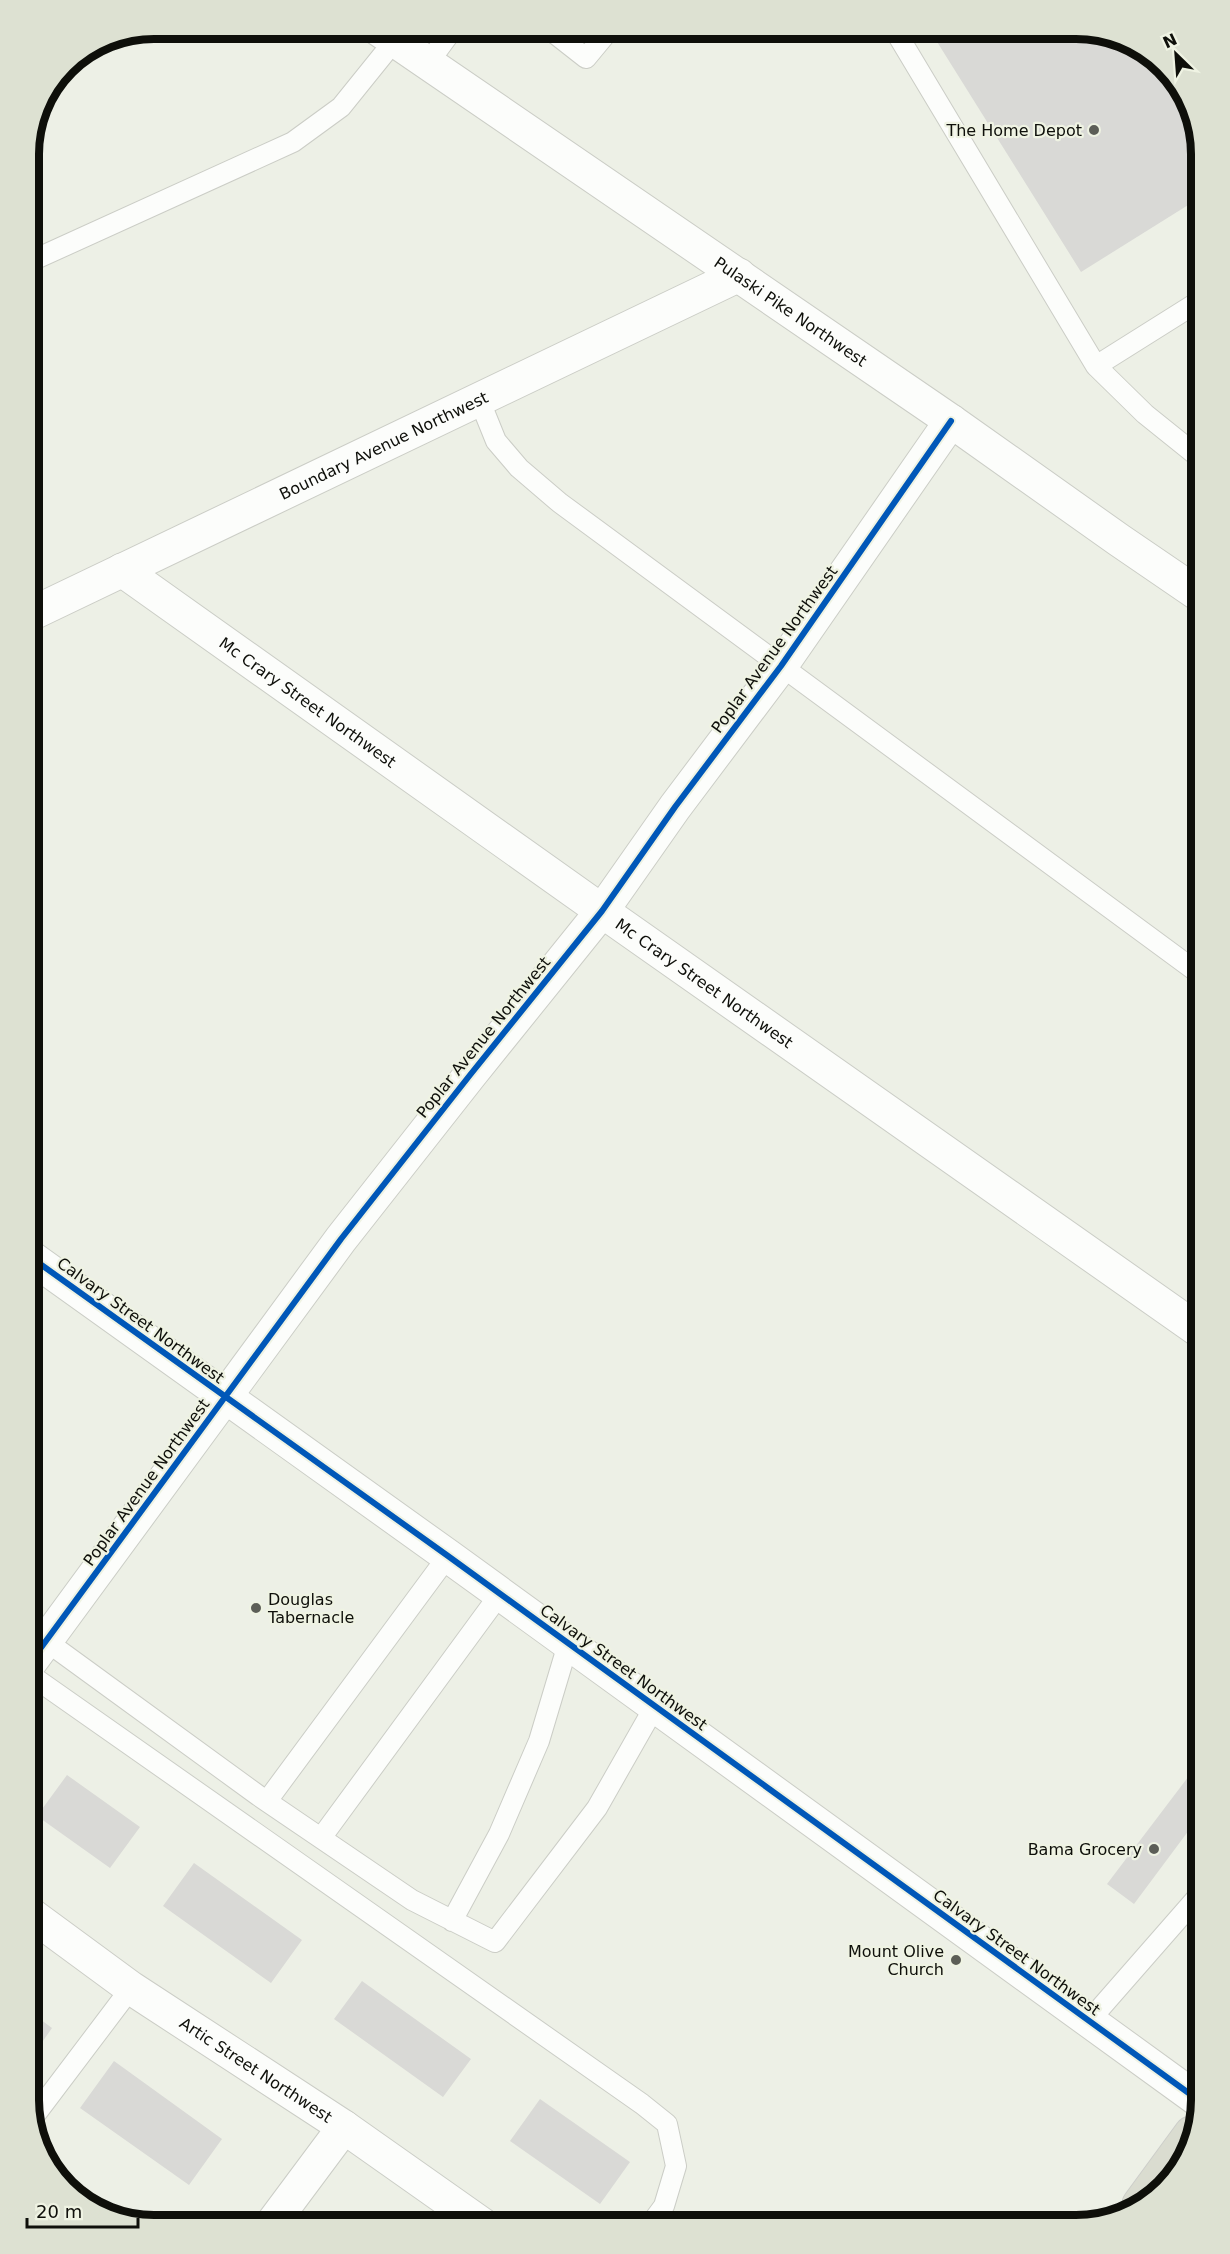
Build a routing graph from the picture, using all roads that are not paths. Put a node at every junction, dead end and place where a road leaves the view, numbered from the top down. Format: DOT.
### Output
graph roads {
  1 [pos="383,39"];
  2 [pos="393,39"];
  3 [pos="446,39"];
  4 [pos="562,39"];
  5 [pos="602,39"];
  6 [pos="900,39"];
  7 [pos="428,63"];
  8 [pos="39,257"];
  9 [pos="739,276"];
  10 [pos="1191,307"];
  11 [pos="1096,366"];
  12 [pos="479,399"];
  13 [pos="951,421"];
  14 [pos="1191,450"];
  15 [pos="122,570"];
  16 [pos="1191,589"];
  17 [pos="39,610"];
  18 [pos="781,666"];
  19 [pos="602,911"];
  20 [pos="1191,967"];
  21 [pos="39,1263"];
  22 [pos="1191,1324"];
  23 [pos="226,1397"];
  24 [pos="448,1556"];
  25 [pos="500,1594"];
  26 [pos="568,1644"];
  27 [pos="39,1650"];
  28 [pos="39,1654"];
  29 [pos="39,1682"];
  30 [pos="655,1706"];
  31 [pos="267,1801"];
  32 [pos="321,1838"];
  33 [pos="1191,1905"];
  34 [pos="39,1921"];
  35 [pos="453,1921"];
  36 [pos="131,1988"];
  37 [pos="1089,2020"];
  38 [pos="1191,2095"];
  39 [pos="40,2109"];
  40 [pos="344,2127"];
  41 [pos="1181,2147"];
  42 [pos="1153,2185"];
  43 [pos="278,2215"];
  44 [pos="469,2215"];
  45 [pos="657,2215"];
  1 -- 8 [label="lane"];
  2 -- 7 [label="street, Pulaski Pike Northwest"];
  3 -- 7 [label="lane"];
  4 -- 5 [label="lane"];
  6 -- 11 [label="lane"];
  7 -- 9 [label="street, Pulaski Pike Northwest"];
  9 -- 12 [label="street, Boundary Avenue Northwest"];
  9 -- 13 [label="street, Pulaski Pike Northwest"];
  10 -- 11 [label="lane"];
  11 -- 14 [label="lane"];
  12 -- 15 [label="street, Boundary Avenue Northwest"];
  12 -- 18 [label="lane"];
  13 -- 16 [label="street, Pulaski Pike Northwest"];
  13 -- 18 [label="street, Poplar Avenue Northwest"];
  15 -- 17 [label="street, Boundary Avenue Northwest"];
  15 -- 19 [label="street, Mc Crary Street Northwest"];
  18 -- 19 [label="street, Poplar Avenue Northwest"];
  18 -- 20 [label="lane"];
  19 -- 22 [label="street, Mc Crary Street Northwest"];
  19 -- 23 [label="street, Poplar Avenue Northwest"];
  21 -- 23 [label="street, Calvary Street Northwest"];
  23 -- 24 [label="street, Calvary Street Northwest"];
  23 -- 27 [label="street, Poplar Avenue Northwest"];
  24 -- 25 [label="street, Calvary Street Northwest"];
  24 -- 31 [label="lane"];
  25 -- 26 [label="street, Calvary Street Northwest"];
  25 -- 32 [label="lane"];
  26 -- 30 [label="street, Calvary Street Northwest"];
  26 -- 35 [label="lane"];
  28 -- 31 [label="lane"];
  29 -- 45 [label="lane"];
  30 -- 35 [label="lane"];
  30 -- 37 [label="street, Calvary Street Northwest"];
  31 -- 32 [label="lane"];
  32 -- 35 [label="lane"];
  33 -- 37 [label="lane"];
  34 -- 36 [label="street, Artic Street Northwest"];
  36 -- 39 [label="lane"];
  36 -- 40 [label="street, Artic Street Northwest"];
  37 -- 38 [label="street, Calvary Street Northwest"];
  40 -- 43 [label="street"];
  40 -- 44 [label="street, Artic Street Northwest"];
  41 -- 42 [label="highway"];
}
